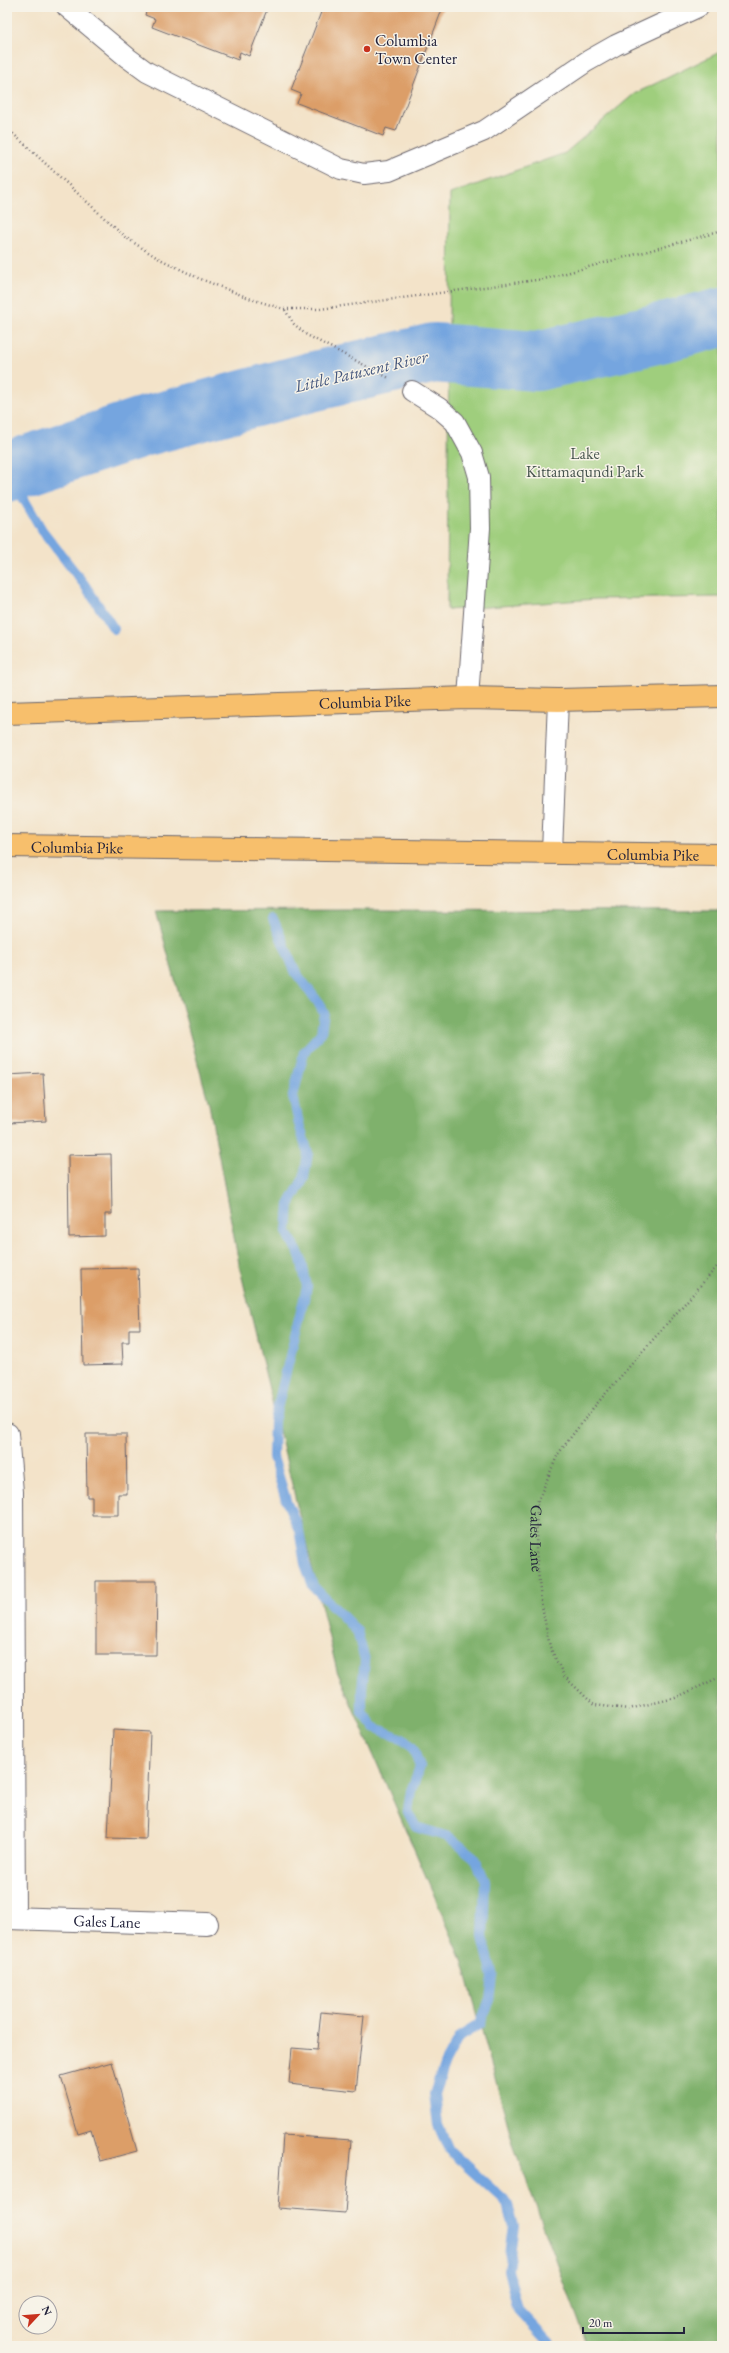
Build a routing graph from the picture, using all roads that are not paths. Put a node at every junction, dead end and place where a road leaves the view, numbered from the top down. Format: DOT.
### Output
graph roads {
  1 [pos="67,7"];
  2 [pos="698,7"];
  3 [pos="412,391"];
  4 [pos="722,696"];
  5 [pos="468,698"];
  6 [pos="558,700"];
  7 [pos="7,713"];
  8 [pos="7,846"];
  9 [pos="552,852"];
  10 [pos="722,855"];
  11 [pos="7,1434"];
  12 [pos="11,1918"];
  13 [pos="208,1924"];
  1 -- 2 [label="lane"];
  3 -- 5 [label="lane"];
  4 -- 6 [label="highway, Columbia Pike"];
  5 -- 6 [label="highway, Columbia Pike"];
  5 -- 7 [label="highway, Columbia Pike"];
  6 -- 9 [label="lane"];
  8 -- 9 [label="highway, Columbia Pike"];
  9 -- 10 [label="highway, Columbia Pike"];
  11 -- 12 [label="street"];
  12 -- 13 [label="street, Gales Lane"];
}
